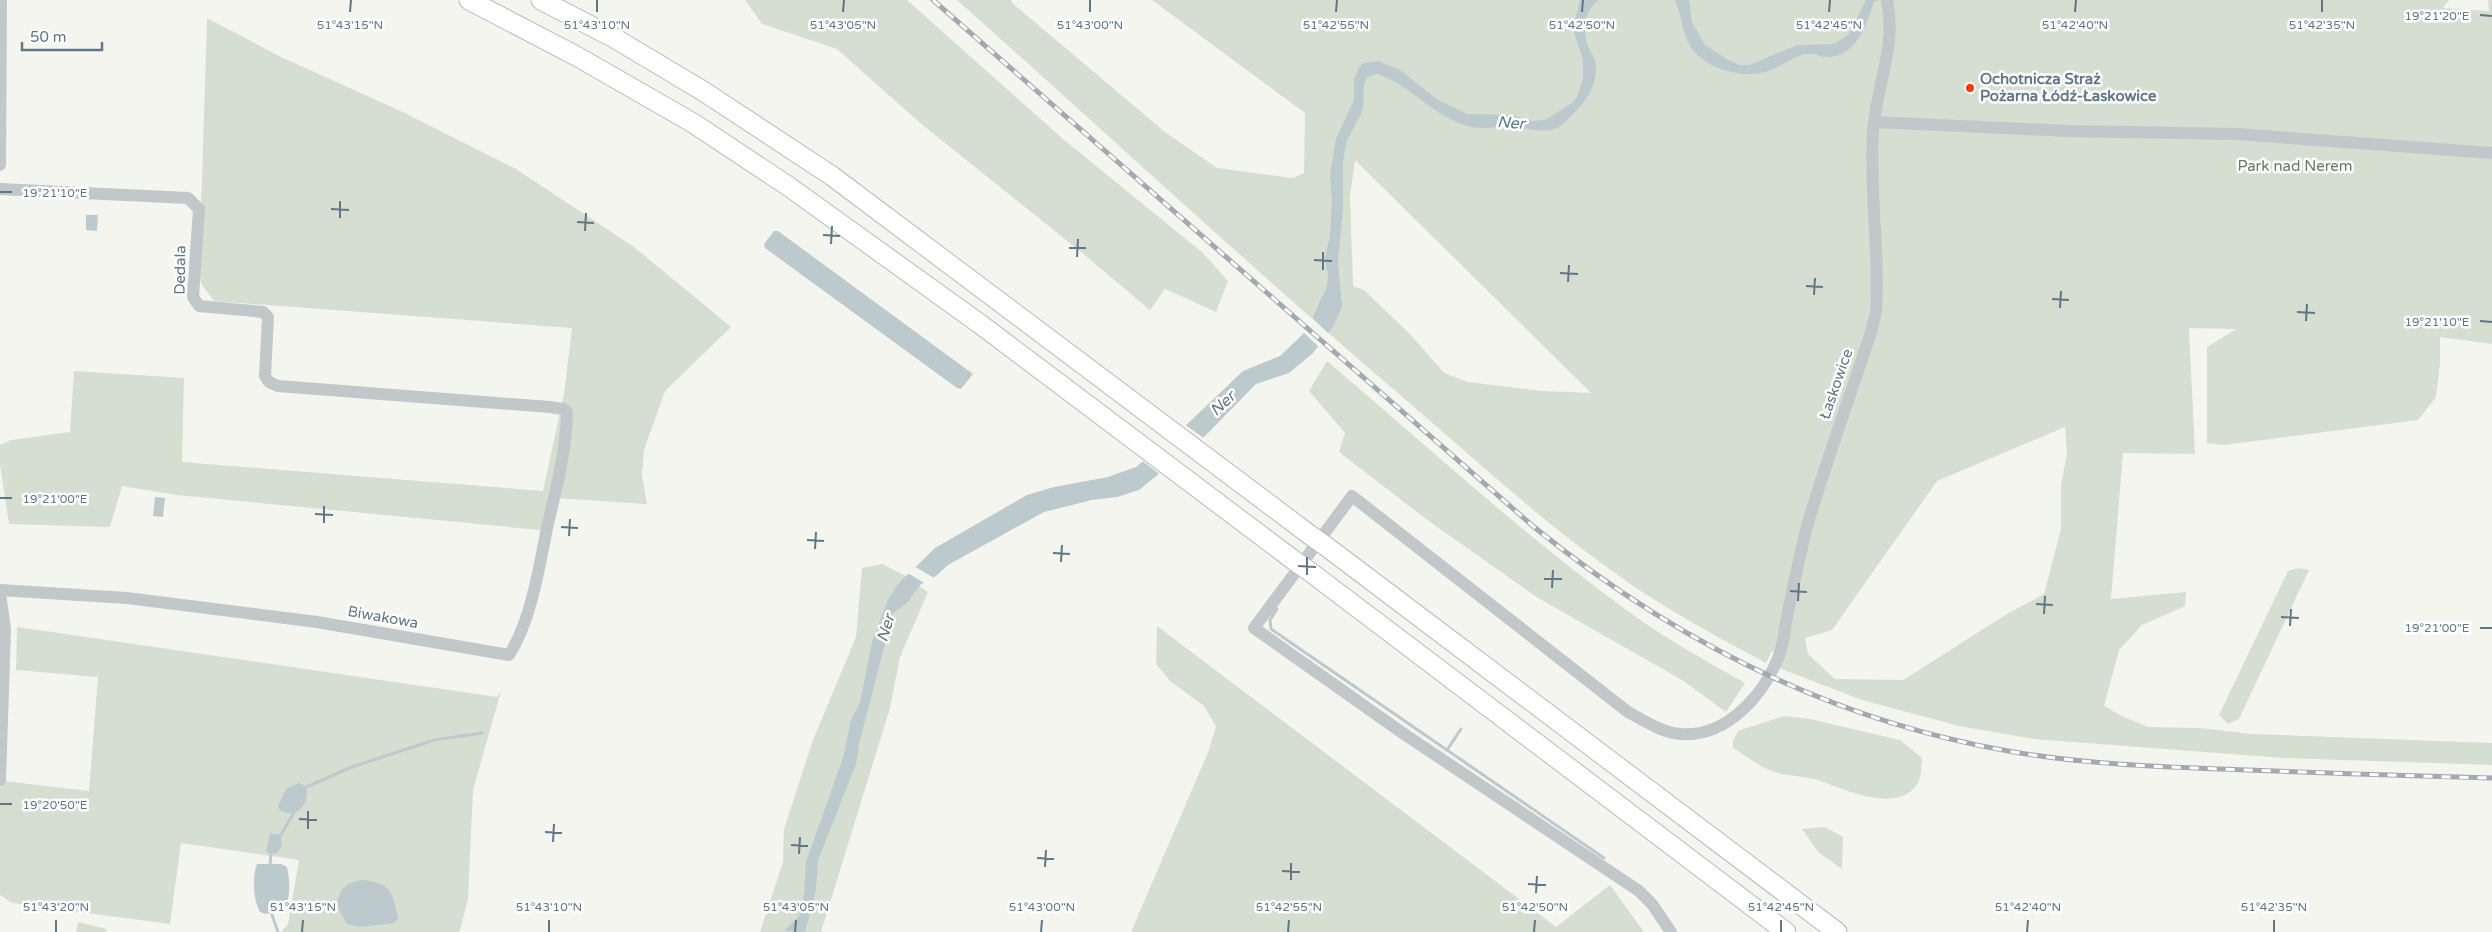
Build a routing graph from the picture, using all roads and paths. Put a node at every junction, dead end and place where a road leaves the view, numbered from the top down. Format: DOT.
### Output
graph roads {
  1 [pos="0,0"];
  2 [pos="469,0"];
  3 [pos="541,0"];
  4 [pos="1888,5"];
  5 [pos="1875,122"];
  6 [pos="2492,153"];
  7 [pos="0,165"];
  8 [pos="0,189"];
  9 [pos="567,412"];
  10 [pos="0,591"];
  11 [pos="0,780"];
  12 [pos="1671,932"];
  13 [pos="1786,932"];
  14 [pos="1837,932"];
  1 -- 7 [label="street"];
  2 -- 13 [label="highway, bridge"];
  3 -- 14 [label="highway, bridge"];
  4 -- 5 [label="street, Łaskowice"];
  5 -- 6 [label="street"];
  5 -- 12 [label="street, Łaskowice"];
  8 -- 9 [label="street, Dedala"];
  9 -- 10 [label="street, Biwakowa"];
  10 -- 11 [label="street, Biwakowa"];
}
